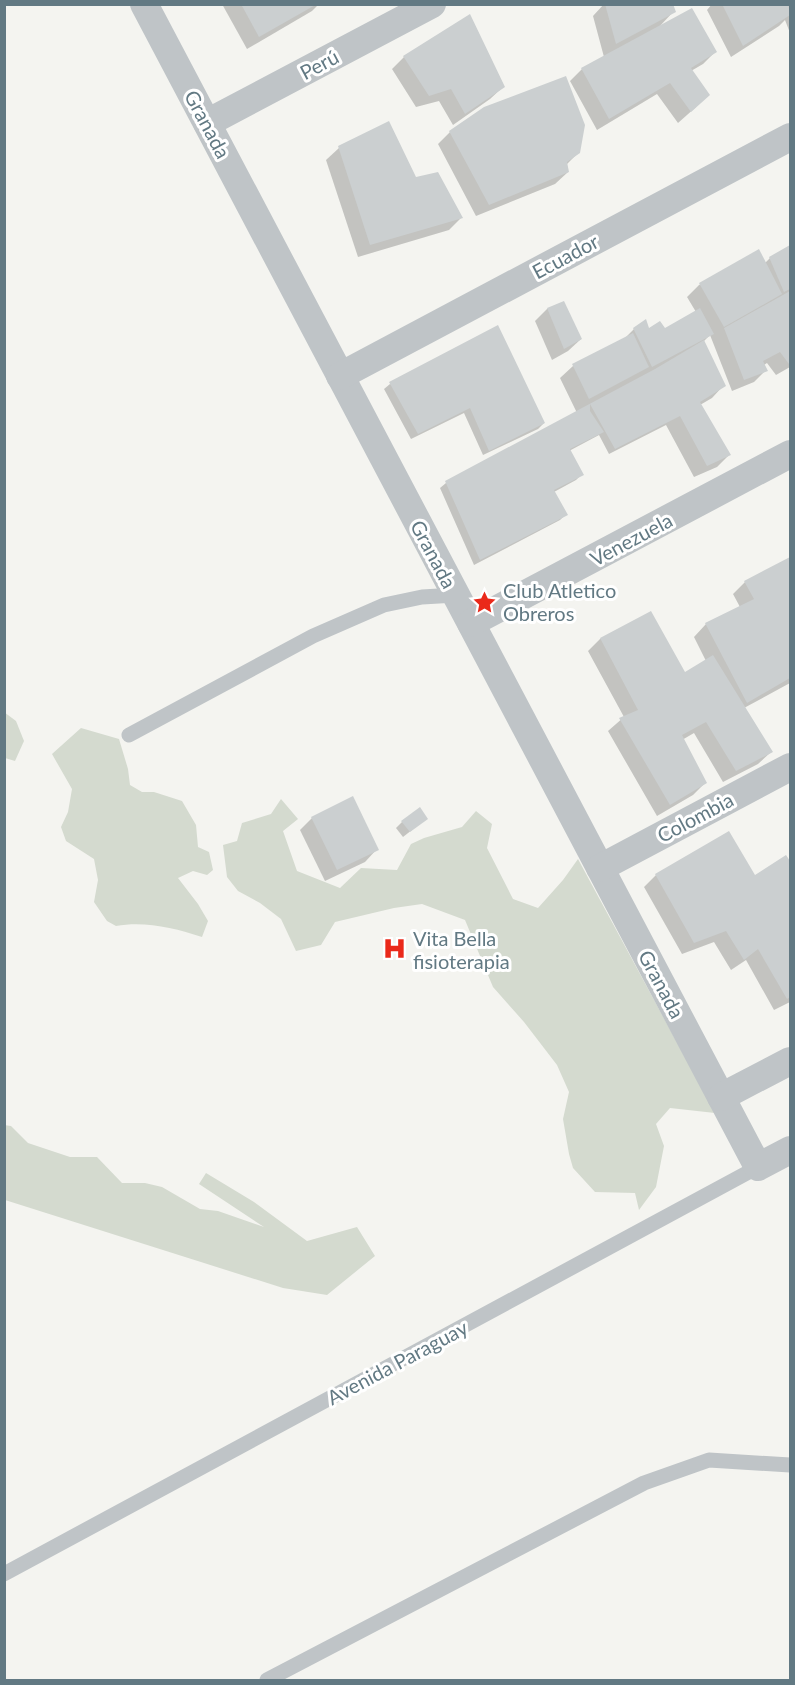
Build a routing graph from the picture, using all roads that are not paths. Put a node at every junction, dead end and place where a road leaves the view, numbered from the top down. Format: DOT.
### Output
graph roads {
  1 [pos="144,4"];
  2 [pos="432,4"];
  3 [pos="207,123"];
  4 [pos="790,136"];
  5 [pos="340,376"];
  6 [pos="790,454"];
  7 [pos="456,595"];
  8 [pos="471,623"];
  9 [pos="129,735"];
  10 [pos="790,767"];
  11 [pos="600,867"];
  12 [pos="790,1061"];
  13 [pos="722,1097"];
  14 [pos="790,1150"];
  15 [pos="758,1167"];
  16 [pos="790,1465"];
  17 [pos="4,1574"];
  18 [pos="267,1680"];
  1 -- 3 [label="street, Granada"];
  2 -- 3 [label="street, Perú"];
  3 -- 5 [label="street, Granada"];
  4 -- 5 [label="street, Ecuador"];
  5 -- 7 [label="street, Granada"];
  6 -- 8 [label="street, Venezuela"];
  7 -- 8 [label="street, Granada"];
  7 -- 9 [label="lane"];
  8 -- 11 [label="street, Granada"];
  10 -- 11 [label="street, Colombia"];
  11 -- 13 [label="street, Granada"];
  12 -- 13 [label="street"];
  13 -- 15 [label="street, Granada"];
  14 -- 15 [label="street, Avenida Paraguay"];
  15 -- 17 [label="lane, Avenida Paraguay"];
  16 -- 18 [label="lane"];
}
